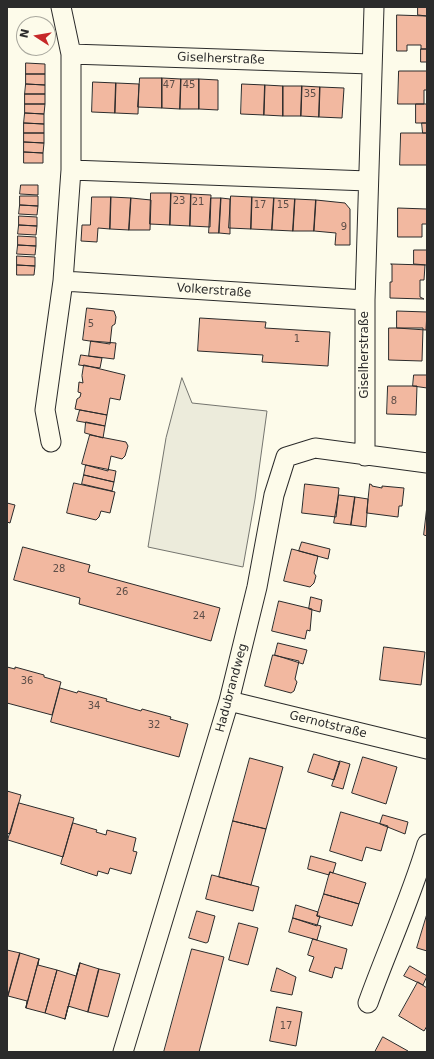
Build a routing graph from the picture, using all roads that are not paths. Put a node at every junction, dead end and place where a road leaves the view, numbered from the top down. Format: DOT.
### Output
graph roads {
  1 [pos="60,7"];
  2 [pos="374,7"];
  3 [pos="71,54"];
  4 [pos="371,64"];
  5 [pos="71,170"];
  6 [pos="368,181"];
  7 [pos="63,281"];
  8 [pos="365,300"];
  9 [pos="51,442"];
  10 [pos="364,456"];
  11 [pos="427,463"];
  12 [pos="229,701"];
  13 [pos="427,749"];
  14 [pos="427,844"];
  15 [pos="368,1003"];
  16 [pos="123,1052"];
  1 -- 3 [label="street"];
  2 -- 4 [label="street, Giselherstraße"];
  3 -- 4 [label="street, Giselherstraße"];
  3 -- 5 [label="street"];
  4 -- 6 [label="street, Giselherstraße"];
  5 -- 6 [label="street"];
  5 -- 7 [label="street"];
  6 -- 8 [label="street, Giselherstraße"];
  7 -- 8 [label="street, Volkerstraße"];
  7 -- 9 [label="street"];
  8 -- 10 [label="street, Giselherstraße"];
  10 -- 11 [label="street, Hadubrandweg"];
  10 -- 12 [label="street, Hadubrandweg"];
  12 -- 13 [label="street, Gernotstraße"];
  12 -- 16 [label="street, Hadubrandweg"];
  14 -- 15 [label="street"];
}
